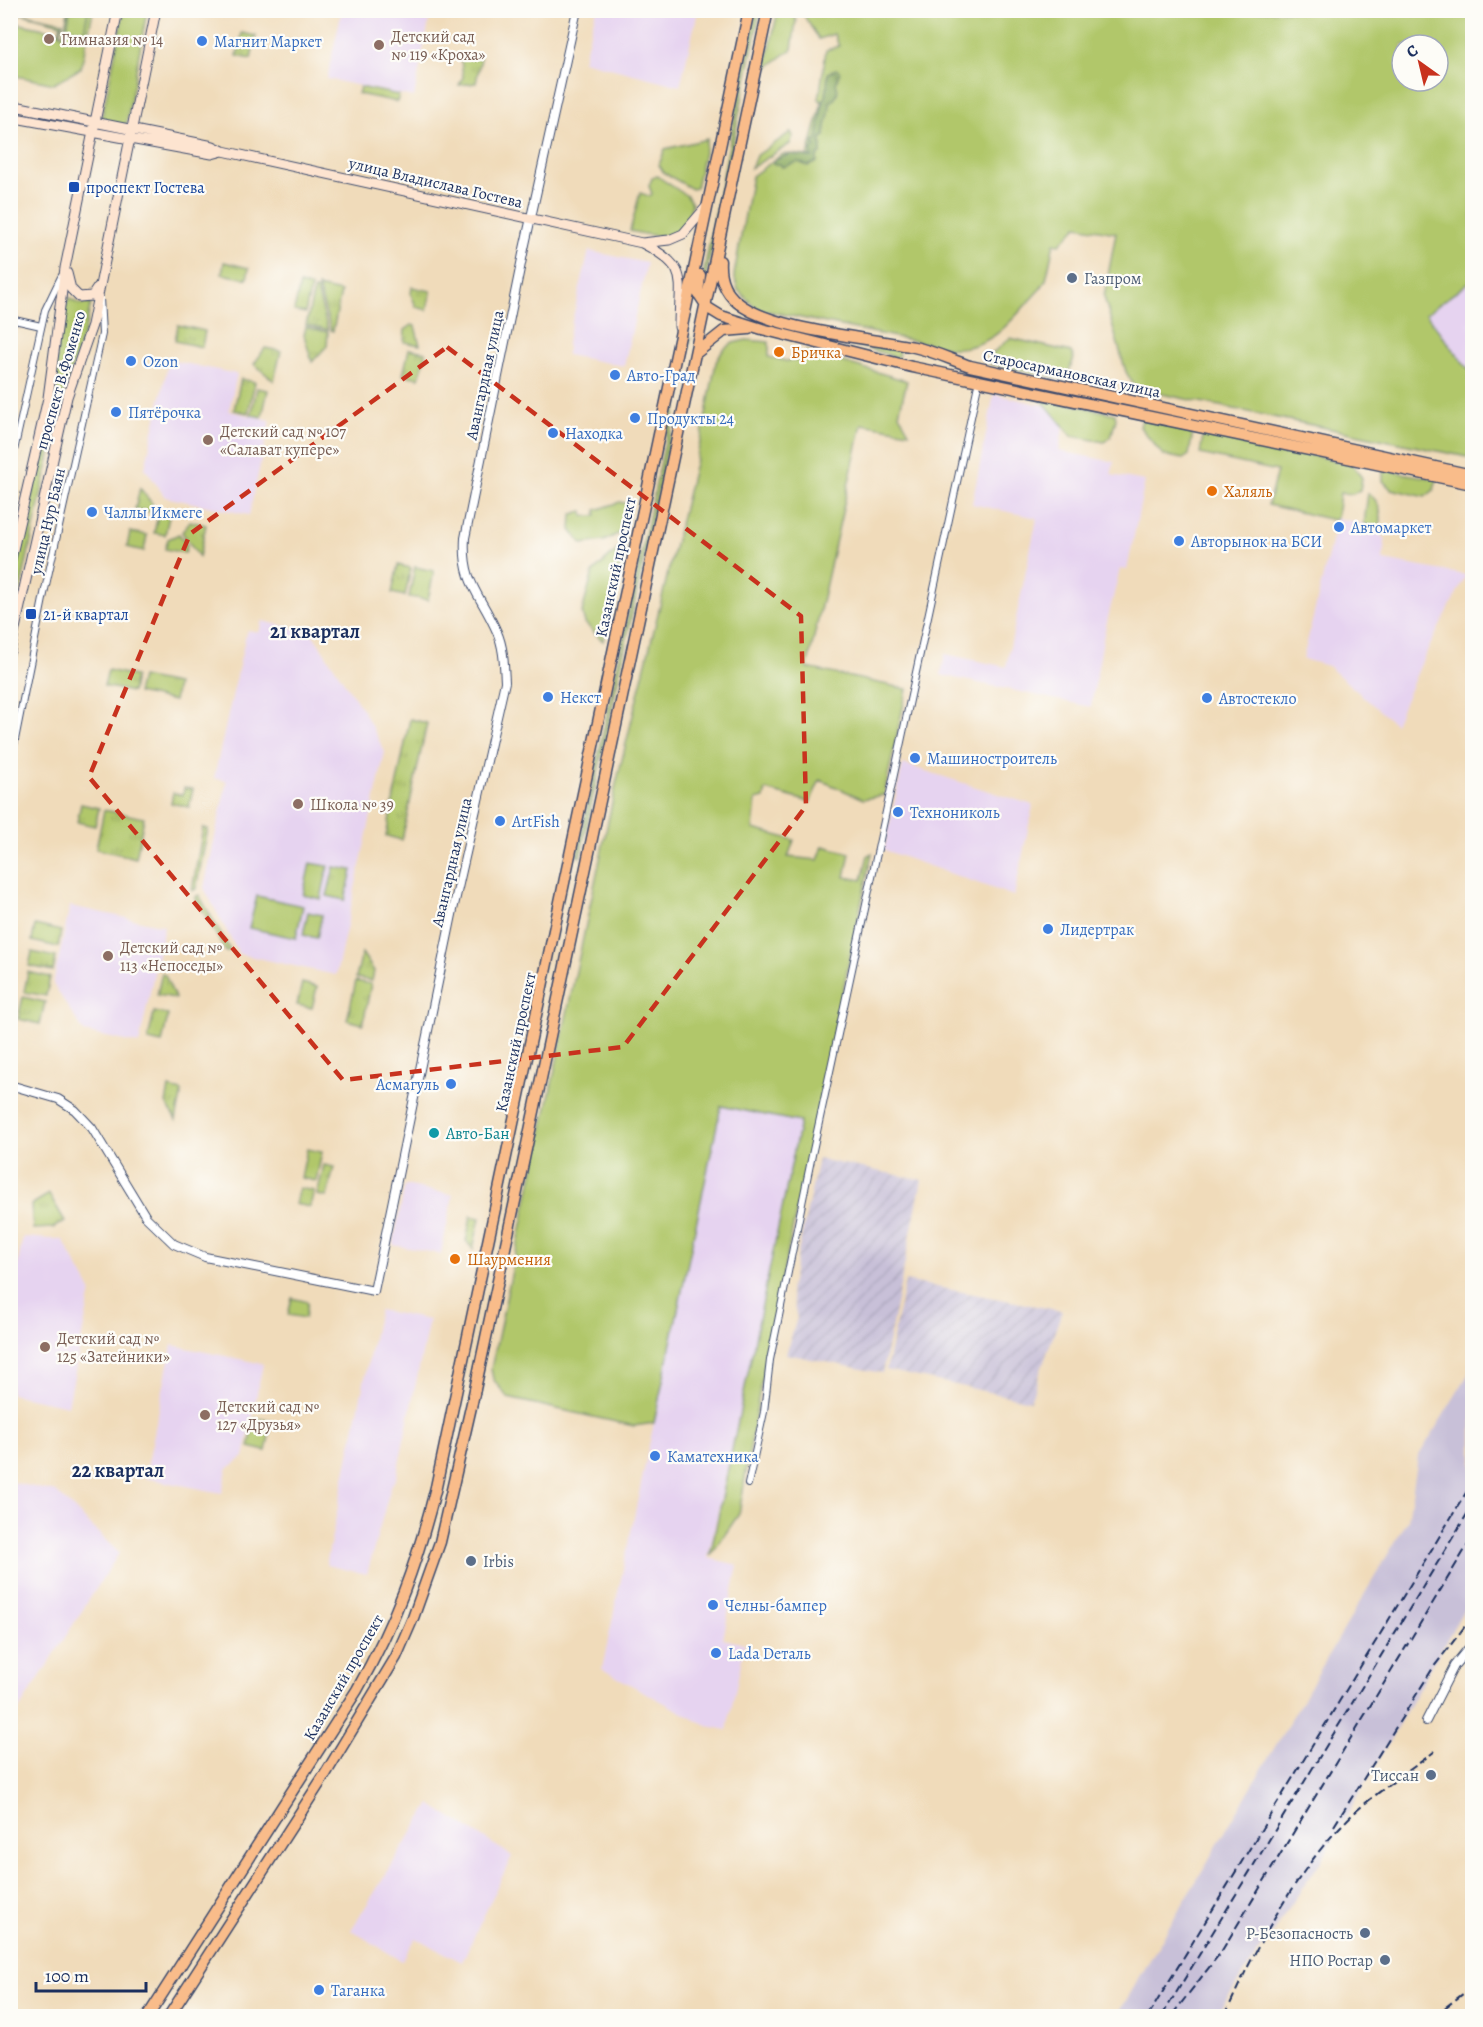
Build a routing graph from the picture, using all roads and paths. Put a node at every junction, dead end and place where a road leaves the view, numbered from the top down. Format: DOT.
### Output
graph roads {
  1 [pos="118,10"];
  2 [pos="156,10"];
  3 [pos="577,10"];
  4 [pos="749,10"];
  5 [pos="768,10"];
  6 [pos="10,105"];
  7 [pos="10,117"];
  8 [pos="95,121"];
  9 [pos="131,129"];
  10 [pos="91,132"];
  11 [pos="128,139"];
  12 [pos="223,152"];
  13 [pos="708,205"];
  14 [pos="531,219"];
  15 [pos="721,239"];
  16 [pos="642,243"];
  17 [pos="698,257"];
  18 [pos="65,268"];
  19 [pos="99,283"];
  20 [pos="706,305"];
  21 [pos="10,319"];
  22 [pos="41,326"];
  23 [pos="762,329"];
  24 [pos="679,341"];
  25 [pos="916,347"];
  26 [pos="695,354"];
  27 [pos="912,367"];
  28 [pos="979,379"];
  29 [pos="10,469"];
  30 [pos="1473,475"];
  31 [pos="1473,484"];
  32 [pos="10,563"];
  33 [pos="10,651"];
  34 [pos="10,765"];
  35 [pos="570,850"];
  36 [pos="588,854"];
  37 [pos="10,1085"];
  38 [pos="748,1484"];
  39 [pos="1473,1644"];
  40 [pos="1426,1721"];
  41 [pos="248,1862"];
  42 [pos="261,1872"];
  43 [pos="148,2016"];
  44 [pos="169,2016"];
  1 -- 8 [label="main road, проспект В.Фоменко"];
  2 -- 9 [label="main road, проспект В.Фоменко"];
  3 -- 14 [label="street, Авангардная улица"];
  4 -- 13 [label="main road, Казанский проспект"];
  5 -- 15 [label="main road, Казанский проспект"];
  6 -- 8 [label="main road, улица Владислава Гостева"];
  7 -- 10 [label="main road, улица Владислава Гостева"];
  8 -- 9 [label="main road, улица Владислава Гостева"];
  8 -- 10 [label="main road, проспект В.Фоменко"];
  9 -- 11 [label="main road, проспект В.Фоменко"];
  9 -- 12 [label="main road, улица Владислава Гостева"];
  10 -- 11 [label="main road, улица Владислава Гостева"];
  10 -- 18 [label="main road, проспект В.Фоменко"];
  11 -- 12 [label="main road, улица Владислава Гостева"];
  11 -- 19 [label="main road, проспект В.Фоменко"];
  12 -- 14 [label="main road, улица Владислава Гостева"];
  13 -- 16 [label="main road, улица Владислава Гостева"];
  13 -- 17 [label="main road, Казанский проспект"];
  14 -- 16 [label="main road, улица Владислава Гостева"];
  14 -- 37 [label="street, Авангардная улица"];
  15 -- 20 [label="main road, Казанский проспект"];
  15 -- 25 [label="main road, Старосармановская улица"];
  16 -- 24 [label="main road, улица Владислава Гостева"];
  17 -- 20 [label="main road"];
  17 -- 24 [label="main road, Казанский проспект"];
  18 -- 19 [label="main road"];
  18 -- 22 [label="street"];
  18 -- 32 [label="main road, проспект В.Фоменко"];
  19 -- 33 [label="main road, проспект В.Фоменко"];
  19 -- 34 [label="street, улица Нур Баян"];
  20 -- 23 [label="main road"];
  20 -- 26 [label="main road, Казанский проспект"];
  21 -- 22 [label="street"];
  22 -- 29 [label="street"];
  23 -- 26 [label="main road"];
  23 -- 27 [label="main road, Старосармановская улица"];
  24 -- 35 [label="main road, Казанский проспект"];
  25 -- 27 [label="main road"];
  25 -- 30 [label="main road, Старосармановская улица"];
  26 -- 36 [label="main road, Казанский проспект"];
  27 -- 28 [label="main road, Старосармановская улица"];
  28 -- 31 [label="main road, Старосармановская улица"];
  28 -- 38 [label="street"];
  35 -- 36 [label="main road"];
  35 -- 41 [label="main road, Казанский проспект"];
  36 -- 42 [label="main road, Казанский проспект"];
  39 -- 40 [label="street"];
  41 -- 42 [label="main road"];
  41 -- 43 [label="main road, Казанский проспект"];
  42 -- 44 [label="main road, Казанский проспект"];
}
